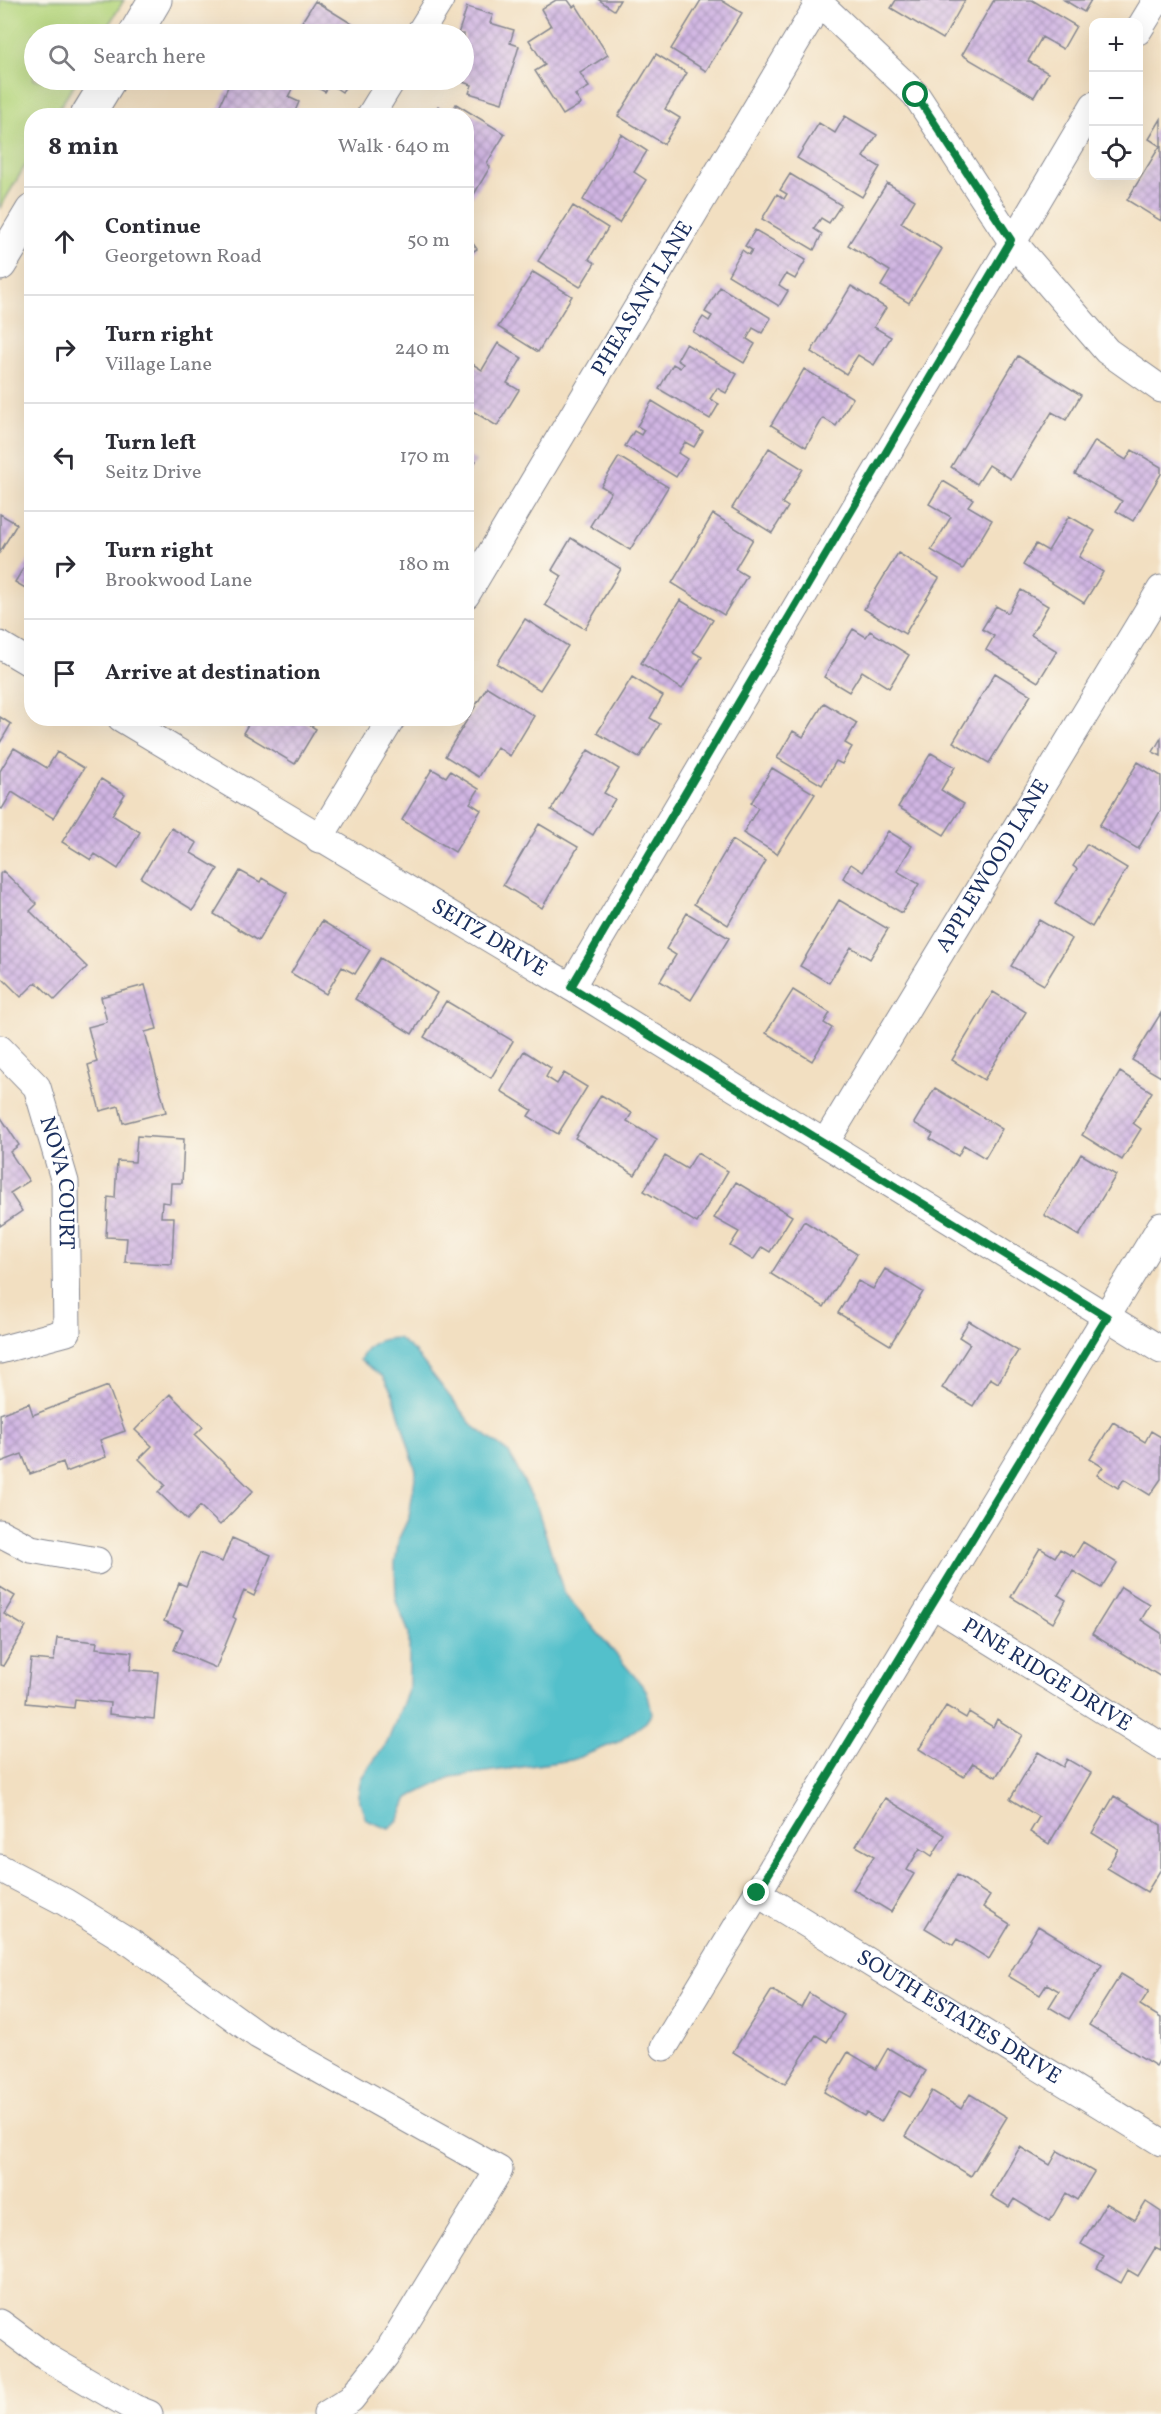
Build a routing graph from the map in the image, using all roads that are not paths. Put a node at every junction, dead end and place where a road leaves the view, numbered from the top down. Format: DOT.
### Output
graph roads {
  1 [pos="155,0"];
  2 [pos="440,0"];
  3 [pos="1157,0"];
  4 [pos="819,1"];
  5 [pos="1143,23"];
  6 [pos="141,24"];
  7 [pos="425,24"];
  8 [pos="103,90"];
  9 [pos="386,90"];
  10 [pos="92,108"];
  11 [pos="375,108"];
  12 [pos="1089,113"];
  13 [pos="24,224"];
  14 [pos="1011,240"];
  15 [pos="0,264"];
  16 [pos="1161,389"];
  17 [pos="474,581"];
  18 [pos="1161,589"];
  19 [pos="0,645"];
  20 [pos="24,659"];
  21 [pos="134,726"];
  22 [pos="387,726"];
  23 [pos="319,839"];
  24 [pos="571,987"];
  25 [pos="0,1048"];
  26 [pos="825,1143"];
  27 [pos="1161,1226"];
  28 [pos="1107,1317"];
  29 [pos="0,1350"];
  30 [pos="1161,1350"];
  31 [pos="0,1533"];
  32 [pos="97,1561"];
  33 [pos="932,1604"];
  34 [pos="1161,1746"];
  35 [pos="0,1868"];
  36 [pos="757,1893"];
  37 [pos="664,2047"];
  38 [pos="1161,2142"];
  39 [pos="0,2323"];
  40 [pos="149,2414"];
  41 [pos="327,2414"];
  1 -- 6 [label="street"];
  2 -- 7 [label="street"];
  3 -- 5 [label="street"];
  4 -- 14 [label="street"];
  4 -- 17 [label="street, PHEASANT LANE"];
  8 -- 10 [label="street"];
  9 -- 11 [label="street"];
  12 -- 14 [label="street"];
  13 -- 15 [label="street"];
  14 -- 16 [label="street"];
  14 -- 24 [label="street"];
  18 -- 26 [label="street, APPLEWOOD LANE"];
  19 -- 20 [label="street"];
  21 -- 23 [label="street, SEITZ DRIVE"];
  22 -- 23 [label="street"];
  23 -- 24 [label="street, SEITZ DRIVE"];
  24 -- 26 [label="street, SEITZ DRIVE"];
  25 -- 29 [label="street, NOVA COURT"];
  26 -- 28 [label="street, SEITZ DRIVE"];
  27 -- 28 [label="street"];
  28 -- 30 [label="street, SEITZ DRIVE"];
  28 -- 33 [label="street"];
  31 -- 32 [label="street"];
  33 -- 34 [label="street, PINE RIDGE DRIVE"];
  33 -- 36 [label="street"];
  35 -- 41 [label="street"];
  36 -- 37 [label="street"];
  36 -- 38 [label="street, SOUTH ESTATES DRIVE"];
  39 -- 40 [label="street"];
}
